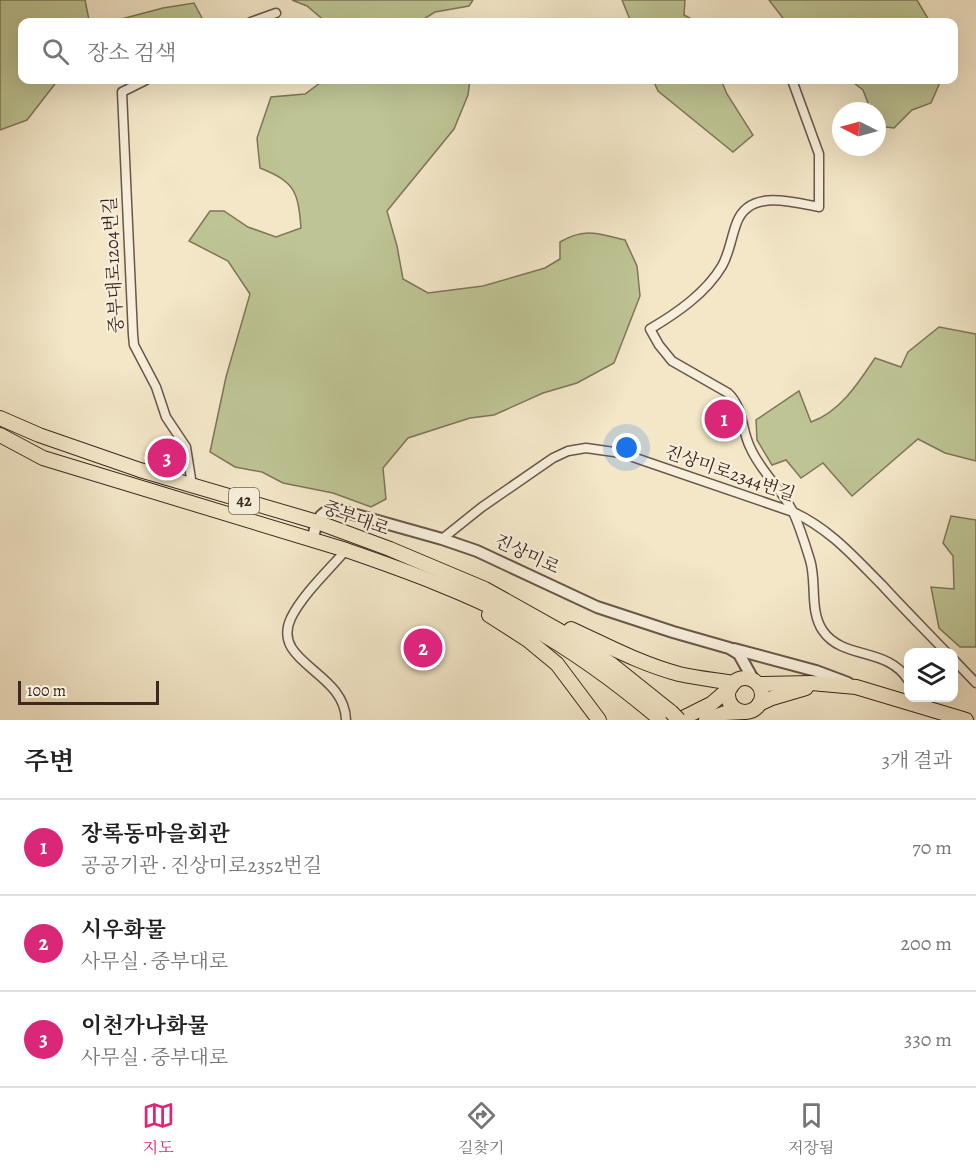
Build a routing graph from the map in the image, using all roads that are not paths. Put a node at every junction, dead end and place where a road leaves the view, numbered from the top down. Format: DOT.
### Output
graph roads {
  1 [pos="276,13"];
  2 [pos="262,18"];
  3 [pos="138,84"];
  4 [pos="793,84"];
  5 [pos="0,418"];
  6 [pos="0,435"];
  7 [pos="0,443"];
  8 [pos="43,458"];
  9 [pos="192,485"];
  10 [pos="793,512"];
  11 [pos="317,522"];
  12 [pos="313,538"];
  13 [pos="442,539"];
  14 [pos="346,550"];
  15 [pos="435,584"];
  16 [pos="485,589"];
  17 [pos="729,648"];
  18 [pos="942,648"];
  19 [pos="739,654"];
  20 [pos="958,664"];
  21 [pos="904,673"];
  22 [pos="756,682"];
  23 [pos="734,683"];
  24 [pos="976,683"];
  25 [pos="829,685"];
  26 [pos="868,690"];
  27 [pos="904,699"];
  28 [pos="917,702"];
  29 [pos="754,711"];
  30 [pos="670,718"];
  31 [pos="346,720"];
  32 [pos="599,720"];
  33 [pos="706,720"];
  34 [pos="966,720"];
  1 -- 2 [label="street"];
  3 -- 9 [label="street, 중부대로1204번길"];
  4 -- 10 [label="street"];
  5 -- 9 [label="main road, 중부대로 / 42"];
  6 -- 8 [label="main road, 중부대로 / 42"];
  7 -- 8 [label="street"];
  8 -- 12 [label="main road, 중부대로 / 42"];
  9 -- 11 [label="main road, 중부대로 / 42"];
  10 -- 13 [label="street, 진상미로2344번길"];
  10 -- 18 [label="street, 진상미로2344번길"];
  10 -- 21 [label="street"];
  11 -- 12 [label="street"];
  11 -- 13 [label="street, 진상미로"];
  11 -- 16 [label="main road, 중부대로 / 42"];
  12 -- 14 [label="main road, 중부대로 / 42"];
  13 -- 17 [label="street, 진상미로"];
  14 -- 15 [label="main road, 중부대로 / 42"];
  14 -- 31 [label="street"];
  15 -- 30 [label="main road, 중부대로 / 42"];
  15 -- 32 [label="main road"];
  16 -- 23 [label="main road"];
  16 -- 30 [label="main road, 중부대로 / 42"];
  17 -- 19 [label="street, 진상미로"];
  17 -- 26 [label="street"];
  19 -- 22 [label="street"];
  19 -- 23 [label="street"];
  20 -- 24 [label="street"];
  22 -- 23 [label="main road"];
  22 -- 25 [label="main road"];
  22 -- 29 [label="main road"];
  23 -- 29 [label="main road"];
  23 -- 30 [label="main road"];
  25 -- 26 [label="main road"];
  25 -- 29 [label="main road"];
  26 -- 27 [label="main road"];
  28 -- 34 [label="main road"];
  29 -- 33 [label="main road"];
}
